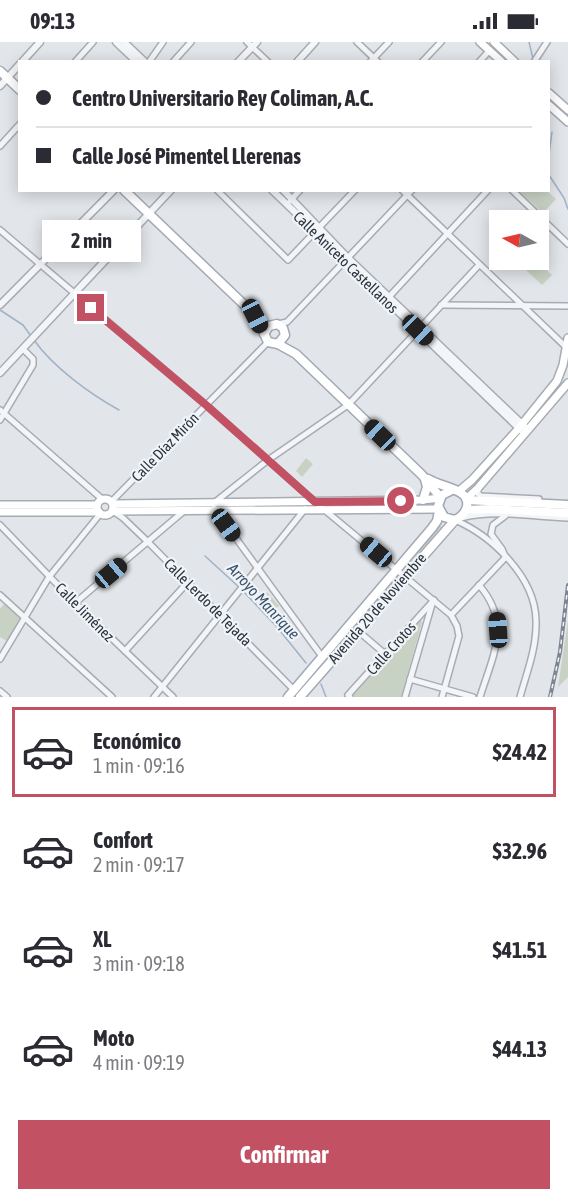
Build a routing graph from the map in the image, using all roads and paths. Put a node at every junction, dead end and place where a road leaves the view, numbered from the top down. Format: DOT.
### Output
graph roads {
  1 [pos="40,42"];
  2 [pos="93,42"];
  3 [pos="116,42"];
  4 [pos="124,42"];
  5 [pos="163,42"];
  6 [pos="191,42"];
  7 [pos="315,42"];
  8 [pos="357,42"];
  9 [pos="389,42"];
  10 [pos="441,42"];
  11 [pos="480,42"];
  12 [pos="547,42"];
  13 [pos="495,43"];
  14 [pos="252,44"];
  15 [pos="490,51"];
  16 [pos="24,60"];
  17 [pos="77,60"];
  18 [pos="135,60"];
  19 [pos="143,60"];
  20 [pos="150,60"];
  21 [pos="175,60"];
  22 [pos="240,60"];
  23 [pos="266,60"];
  24 [pos="299,60"];
  25 [pos="374,60"];
  26 [pos="424,60"];
  27 [pos="481,60"];
  28 [pos="500,60"];
  29 [pos="513,60"];
  30 [pos="535,60"];
  31 [pos="18,66"];
  32 [pos="0,71"];
  33 [pos="7,78"];
  34 [pos="0,86"];
  35 [pos="18,88"];
  36 [pos="550,94"];
  37 [pos="550,106"];
  38 [pos="568,110"];
  39 [pos="568,122"];
  40 [pos="18,126"];
  41 [pos="0,146"];
  42 [pos="112,192"];
  43 [pos="126,192"];
  44 [pos="169,192"];
  45 [pos="219,192"];
  46 [pos="275,192"];
  47 [pos="284,192"];
  48 [pos="298,192"];
  49 [pos="353,192"];
  50 [pos="486,192"];
  51 [pos="514,192"];
  52 [pos="410,193"];
  53 [pos="289,202"];
  54 [pos="148,214"];
  55 [pos="0,230"];
  56 [pos="317,230"];
  57 [pos="447,234"];
  58 [pos="568,244"];
  59 [pos="345,259"];
  60 [pos="41,265"];
  61 [pos="479,265"];
  62 [pos="75,294"];
  63 [pos="387,298"];
  64 [pos="1,304"];
  65 [pos="441,305"];
  66 [pos="522,306"];
  67 [pos="568,306"];
  68 [pos="255,316"];
  69 [pos="287,322"];
  70 [pos="275,324"];
  71 [pos="419,329"];
  72 [pos="285,333"];
  73 [pos="266,338"];
  74 [pos="568,338"];
  75 [pos="279,344"];
  76 [pos="26,346"];
  77 [pos="567,348"];
  78 [pos="296,354"];
  79 [pos="0,373"];
  80 [pos="568,383"];
  81 [pos="206,405"];
  82 [pos="348,405"];
  83 [pos="2,412"];
  84 [pos="0,420"];
  85 [pos="520,426"];
  86 [pos="526,432"];
  87 [pos="268,460"];
  88 [pos="423,477"];
  89 [pos="478,488"];
  90 [pos="456,491"];
  91 [pos="305,493"];
  92 [pos="440,498"];
  93 [pos="466,499"];
  94 [pos="423,500"];
  95 [pos="315,502"];
  96 [pos="568,502"];
  97 [pos="0,505"];
  98 [pos="491,505"];
  99 [pos="113,506"];
  100 [pos="305,506"];
  101 [pos="100,507"];
  102 [pos="214,507"];
  103 [pos="325,510"];
  104 [pos="439,510"];
  105 [pos="467,510"];
  106 [pos="184,511"];
  107 [pos="0,512"];
  108 [pos="506,515"];
  109 [pos="567,516"];
  110 [pos="457,519"];
  111 [pos="0,525"];
  112 [pos="491,529"];
  113 [pos="478,532"];
  114 [pos="148,542"];
  115 [pos="505,558"];
  116 [pos="258,569"];
  117 [pos="396,570"];
  118 [pos="405,575"];
  119 [pos="50,577"];
  120 [pos="188,582"];
  121 [pos="479,585"];
  122 [pos="0,595"];
  123 [pos="434,600"];
  124 [pos="75,603"];
  125 [pos="221,615"];
  126 [pos="451,615"];
  127 [pos="24,617"];
  128 [pos="350,624"];
  129 [pos="358,630"];
  130 [pos="124,651"];
  131 [pos="385,654"];
  132 [pos="322,657"];
  133 [pos="0,658"];
  134 [pos="328,665"];
  135 [pos="410,679"];
  136 [pos="162,686"];
  137 [pos="445,689"];
  138 [pos="294,690"];
  139 [pos="0,691"];
  140 [pos="349,696"];
  141 [pos="7,697"];
  142 [pos="112,697"];
  143 [pos="154,697"];
  144 [pos="173,697"];
  145 [pos="288,697"];
  146 [pos="301,697"];
  147 [pos="405,697"];
  148 [pos="442,697"];
  149 [pos="473,697"];
  150 [pos="480,697"];
  151 [pos="520,697"];
  1 -- 16 [label="street"];
  2 -- 17 [label="street"];
  3 -- 18 [label="street"];
  4 -- 19 [label="street"];
  5 -- 20 [label="street"];
  6 -- 21 [label="street"];
  7 -- 24 [label="street"];
  8 -- 25 [label="street"];
  9 -- 25 [label="street"];
  10 -- 26 [label="street"];
  11 -- 15 [label="main road"];
  12 -- 30 [label="street"];
  13 -- 15 [label="street"];
  13 -- 29 [label="main road"];
  14 -- 22 [label="street"];
  14 -- 23 [label="street"];
  15 -- 27 [label="street"];
  15 -- 28 [label="main road"];
  31 -- 33 [label="street"];
  32 -- 33 [label="main road"];
  33 -- 34 [label="street"];
  33 -- 35 [label="main road"];
  36 -- 38 [label="main road"];
  37 -- 39 [label="main road"];
  40 -- 41 [label="street"];
  42 -- 60 [label="street"];
  43 -- 54 [label="main road"];
  44 -- 54 [label="street"];
  45 -- 56 [label="street"];
  46 -- 53 [label="street, Calle Aniceto Castellanos"];
  47 -- 53 [label="street, Calle Aniceto Castellanos"];
  48 -- 53 [label="street"];
  49 -- 56 [label="street"];
  50 -- 57 [label="street"];
  51 -- 58 [label="street"];
  52 -- 57 [label="street"];
  52 -- 59 [label="street"];
  53 -- 56 [label="street, Calle Aniceto Castellanos"];
  54 -- 62 [label="street"];
  54 -- 68 [label="main road"];
  55 -- 60 [label="street"];
  56 -- 59 [label="street, Calle Aniceto Castellanos"];
  57 -- 61 [label="street"];
  57 -- 63 [label="street"];
  59 -- 63 [label="street, Calle Aniceto Castellanos"];
  59 -- 69 [label="street"];
  60 -- 62 [label="street"];
  60 -- 64 [label="street"];
  61 -- 65 [label="street"];
  61 -- 66 [label="street"];
  62 -- 76 [label="street"];
  62 -- 81 [label="street"];
  63 -- 71 [label="street, Calle Aniceto Castellanos"];
  65 -- 66 [label="street"];
  65 -- 71 [label="street"];
  66 -- 67 [label="street"];
  66 -- 77 [label="street"];
  68 -- 70 [label="main road"];
  68 -- 73 [label="main road"];
  69 -- 70 [label="street"];
  69 -- 72 [label="street"];
  70 -- 72 [label="main road"];
  70 -- 73 [label="main road"];
  71 -- 82 [label="street"];
  71 -- 85 [label="street, Calle Aniceto Castellanos"];
  72 -- 75 [label="main road"];
  72 -- 78 [label="main road"];
  73 -- 75 [label="main road"];
  73 -- 81 [label="street, Calle Díaz Mirón"];
  74 -- 77 [label="main road"];
  75 -- 78 [label="main road"];
  76 -- 79 [label="street"];
  76 -- 83 [label="street"];
  77 -- 85 [label="main road"];
  78 -- 82 [label="main road"];
  80 -- 86 [label="main road"];
  81 -- 87 [label="street"];
  81 -- 99 [label="street, Calle Díaz Mirón"];
  82 -- 87 [label="street"];
  82 -- 88 [label="main road"];
  83 -- 84 [label="street"];
  83 -- 101 [label="street"];
  85 -- 86 [label="street, Calle Aniceto Castellanos"];
  85 -- 90 [label="main road"];
  86 -- 89 [label="main road"];
  87 -- 91 [label="street"];
  87 -- 102 [label="street"];
  88 -- 90 [label="main road"];
  88 -- 92 [label="main road"];
  88 -- 94 [label="main road"];
  89 -- 93 [label="main road"];
  89 -- 96 [label="street"];
  90 -- 92 [label="main road"];
  90 -- 93 [label="main road"];
  91 -- 95 [label="street"];
  91 -- 100 [label="street"];
  92 -- 94 [label="main road"];
  92 -- 104 [label="main road"];
  93 -- 98 [label="main road"];
  93 -- 105 [label="main road"];
  94 -- 95 [label="main road"];
  95 -- 100 [label="main road"];
  95 -- 103 [label="street"];
  96 -- 98 [label="main road"];
  97 -- 101 [label="main road"];
  98 -- 105 [label="main road"];
  98 -- 109 [label="main road"];
  99 -- 101 [label="main road"];
  99 -- 101 [label="main road"];
  99 -- 102 [label="main road"];
  99 -- 106 [label="main road"];
  99 -- 114 [label="street, Calle Lerdo de Tejada"];
  100 -- 102 [label="main road"];
  100 -- 103 [label="main road"];
  100 -- 116 [label="street"];
  101 -- 107 [label="main road"];
  101 -- 119 [label="street"];
  102 -- 106 [label="main road"];
  102 -- 116 [label="street"];
  103 -- 104 [label="main road"];
  103 -- 117 [label="street"];
  104 -- 110 [label="main road"];
  104 -- 117 [label="main road, Avenida 20 de Noviembre"];
  105 -- 110 [label="main road"];
  106 -- 114 [label="street"];
  108 -- 109 [label="street"];
  108 -- 110 [label="street"];
  108 -- 112 [label="street"];
  110 -- 113 [label="street"];
  110 -- 118 [label="main road, Avenida 20 de Noviembre"];
  111 -- 119 [label="street, Calle Jiménez"];
  112 -- 113 [label="street"];
  112 -- 115 [label="street"];
  113 -- 115 [label="street"];
  114 -- 120 [label="street, Calle Lerdo de Tejada"];
  114 -- 124 [label="street"];
  115 -- 121 [label="street"];
  115 -- 151 [label="street"];
  116 -- 125 [label="street"];
  116 -- 132 [label="street"];
  117 -- 118 [label="street"];
  117 -- 128 [label="main road, Avenida 20 de Noviembre"];
  118 -- 123 [label="street"];
  118 -- 129 [label="main road, Avenida 20 de Noviembre"];
  119 -- 124 [label="street, Calle Jiménez"];
  119 -- 127 [label="street"];
  120 -- 125 [label="street, Calle Lerdo de Tejada"];
  120 -- 130 [label="street"];
  121 -- 126 [label="street"];
  121 -- 150 [label="street"];
  122 -- 127 [label="street"];
  123 -- 126 [label="street"];
  123 -- 131 [label="street, Calle Crotos"];
  123 -- 135 [label="street"];
  124 -- 130 [label="street, Calle Jiménez"];
  125 -- 136 [label="street"];
  125 -- 138 [label="street, Calle Lerdo de Tejada"];
  126 -- 137 [label="street"];
  127 -- 133 [label="street"];
  127 -- 142 [label="street"];
  128 -- 129 [label="street"];
  128 -- 132 [label="main road, Avenida 20 de Noviembre"];
  129 -- 131 [label="street"];
  129 -- 134 [label="main road, Avenida 20 de Noviembre"];
  130 -- 136 [label="street, Calle Jiménez"];
  131 -- 140 [label="street, Calle Crotos"];
  132 -- 134 [label="street"];
  132 -- 138 [label="main road, Avenida 20 de Noviembre"];
  134 -- 146 [label="main road, Avenida 20 de Noviembre"];
  135 -- 137 [label="street"];
  135 -- 147 [label="street"];
  136 -- 143 [label="street"];
  136 -- 144 [label="street, Calle Jiménez"];
  137 -- 148 [label="street"];
  137 -- 149 [label="street"];
  138 -- 145 [label="main road, Avenida 20 de Noviembre"];
  138 -- 146 [label="street, Calle Lerdo de Tejada"];
  139 -- 141 [label="street"];
}
